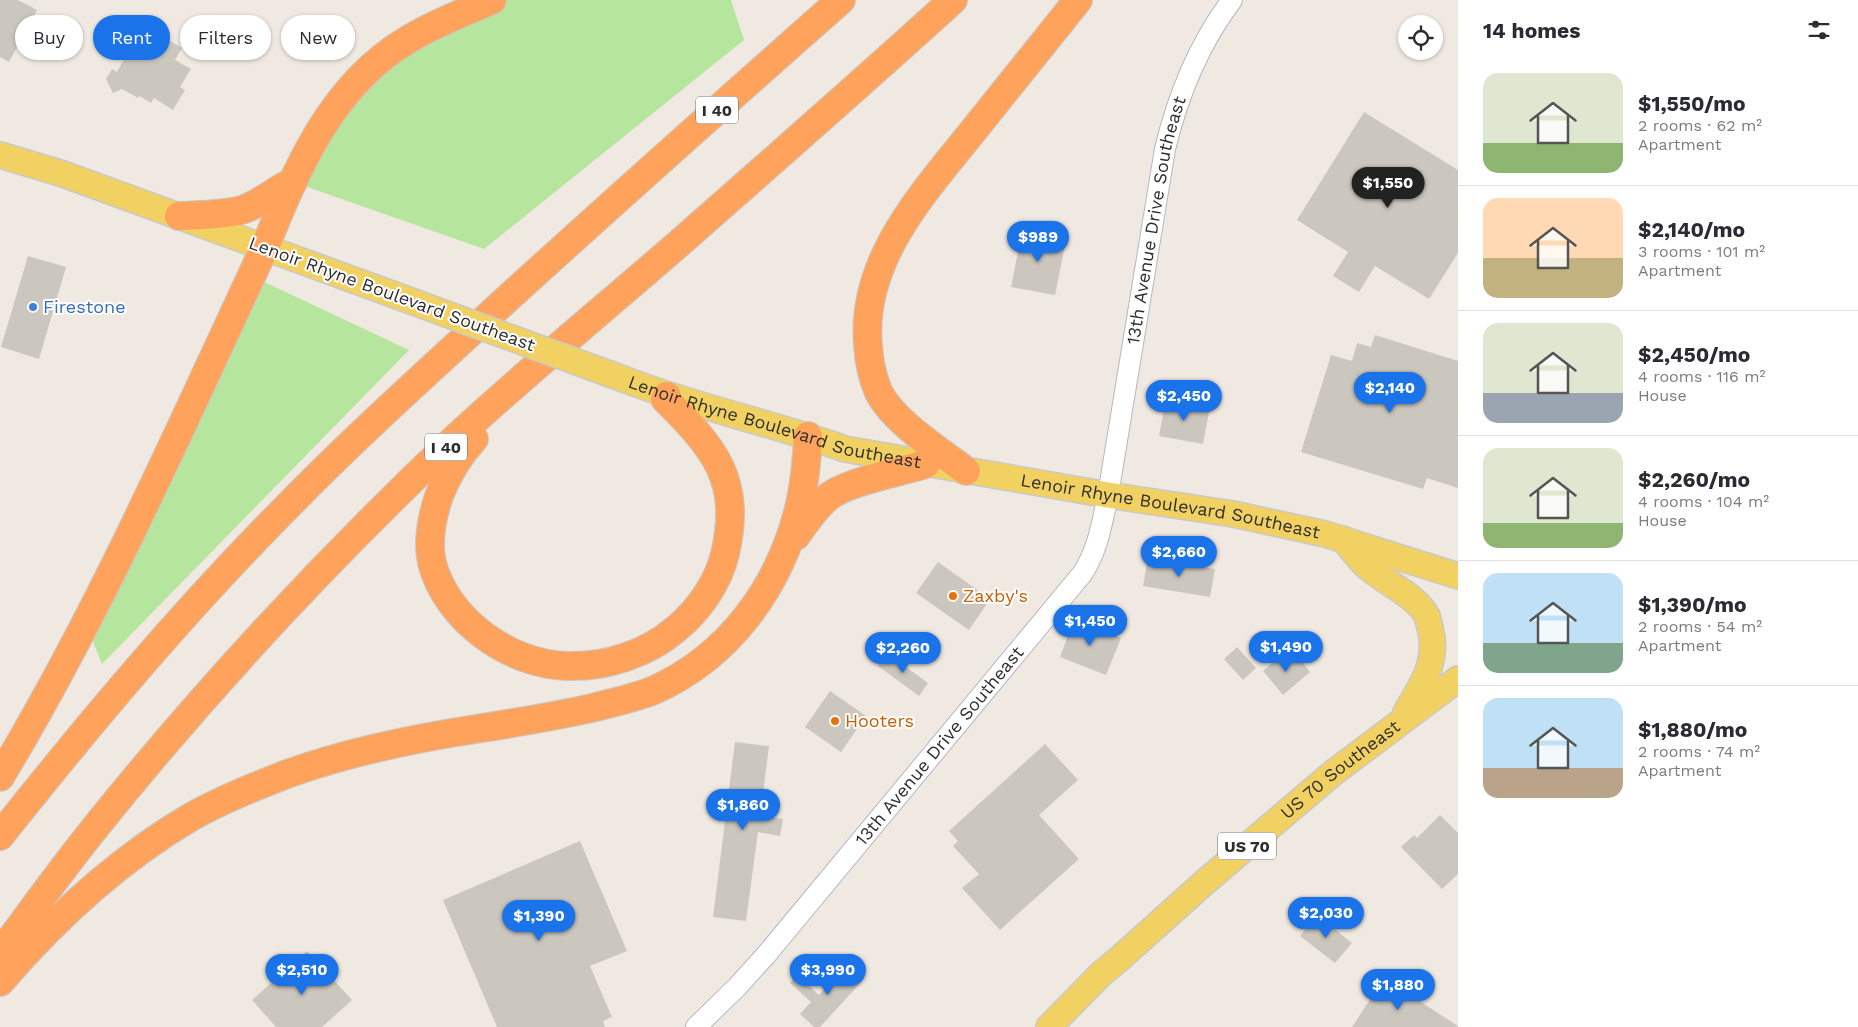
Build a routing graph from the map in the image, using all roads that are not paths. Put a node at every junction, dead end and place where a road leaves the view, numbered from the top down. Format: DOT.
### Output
graph roads {
  1 [pos="492,0"];
  2 [pos="841,0"];
  3 [pos="952,0"];
  4 [pos="1078,0"];
  5 [pos="1232,0"];
  6 [pos="0,155"];
  7 [pos="293,182"];
  8 [pos="180,216"];
  9 [pos="265,248"];
  10 [pos="530,372"];
  11 [pos="667,396"];
  12 [pos="808,436"];
  13 [pos="926,464"];
  14 [pos="966,471"];
  15 [pos="1108,495"];
  16 [pos="1343,539"];
  17 [pos="781,561"];
  18 [pos="1458,576"];
  19 [pos="1458,679"];
  20 [pos="1398,724"];
  21 [pos="0,777"];
  22 [pos="0,836"];
  23 [pos="0,954"];
  24 [pos="0,982"];
  25 [pos="696,1027"];
  26 [pos="1049,1027"];
  1 -- 7 [label="highway"];
  2 -- 22 [label="highway, I 40"];
  3 -- 10 [label="highway, I 40"];
  4 -- 14 [label="highway"];
  5 -- 15 [label="street, 13th Avenue Drive Southeast"];
  6 -- 8 [label="main road, Lenoir Rhyne Boulevard Southeast"];
  7 -- 8 [label="highway"];
  7 -- 9 [label="highway"];
  8 -- 9 [label="main road, Lenoir Rhyne Boulevard Southeast"];
  9 -- 11 [label="main road, Lenoir Rhyne Boulevard Southeast, bridge"];
  9 -- 21 [label="highway"];
  10 -- 11 [label="highway"];
  10 -- 23 [label="highway, I 40"];
  11 -- 12 [label="main road, Lenoir Rhyne Boulevard Southeast"];
  12 -- 13 [label="main road, Lenoir Rhyne Boulevard Southeast"];
  12 -- 17 [label="highway"];
  13 -- 14 [label="main road, Lenoir Rhyne Boulevard Southeast"];
  13 -- 17 [label="highway"];
  14 -- 15 [label="main road, Lenoir Rhyne Boulevard Southeast"];
  15 -- 16 [label="main road, Lenoir Rhyne Boulevard Southeast"];
  15 -- 25 [label="street, 13th Avenue Drive Southeast"];
  16 -- 18 [label="main road, Lenoir Rhyne Boulevard Southeast"];
  16 -- 20 [label="main road"];
  17 -- 24 [label="highway"];
  19 -- 20 [label="main road, US 70 Southeast / US 70"];
  20 -- 26 [label="main road, US 70 Southeast / US 70"];
}
